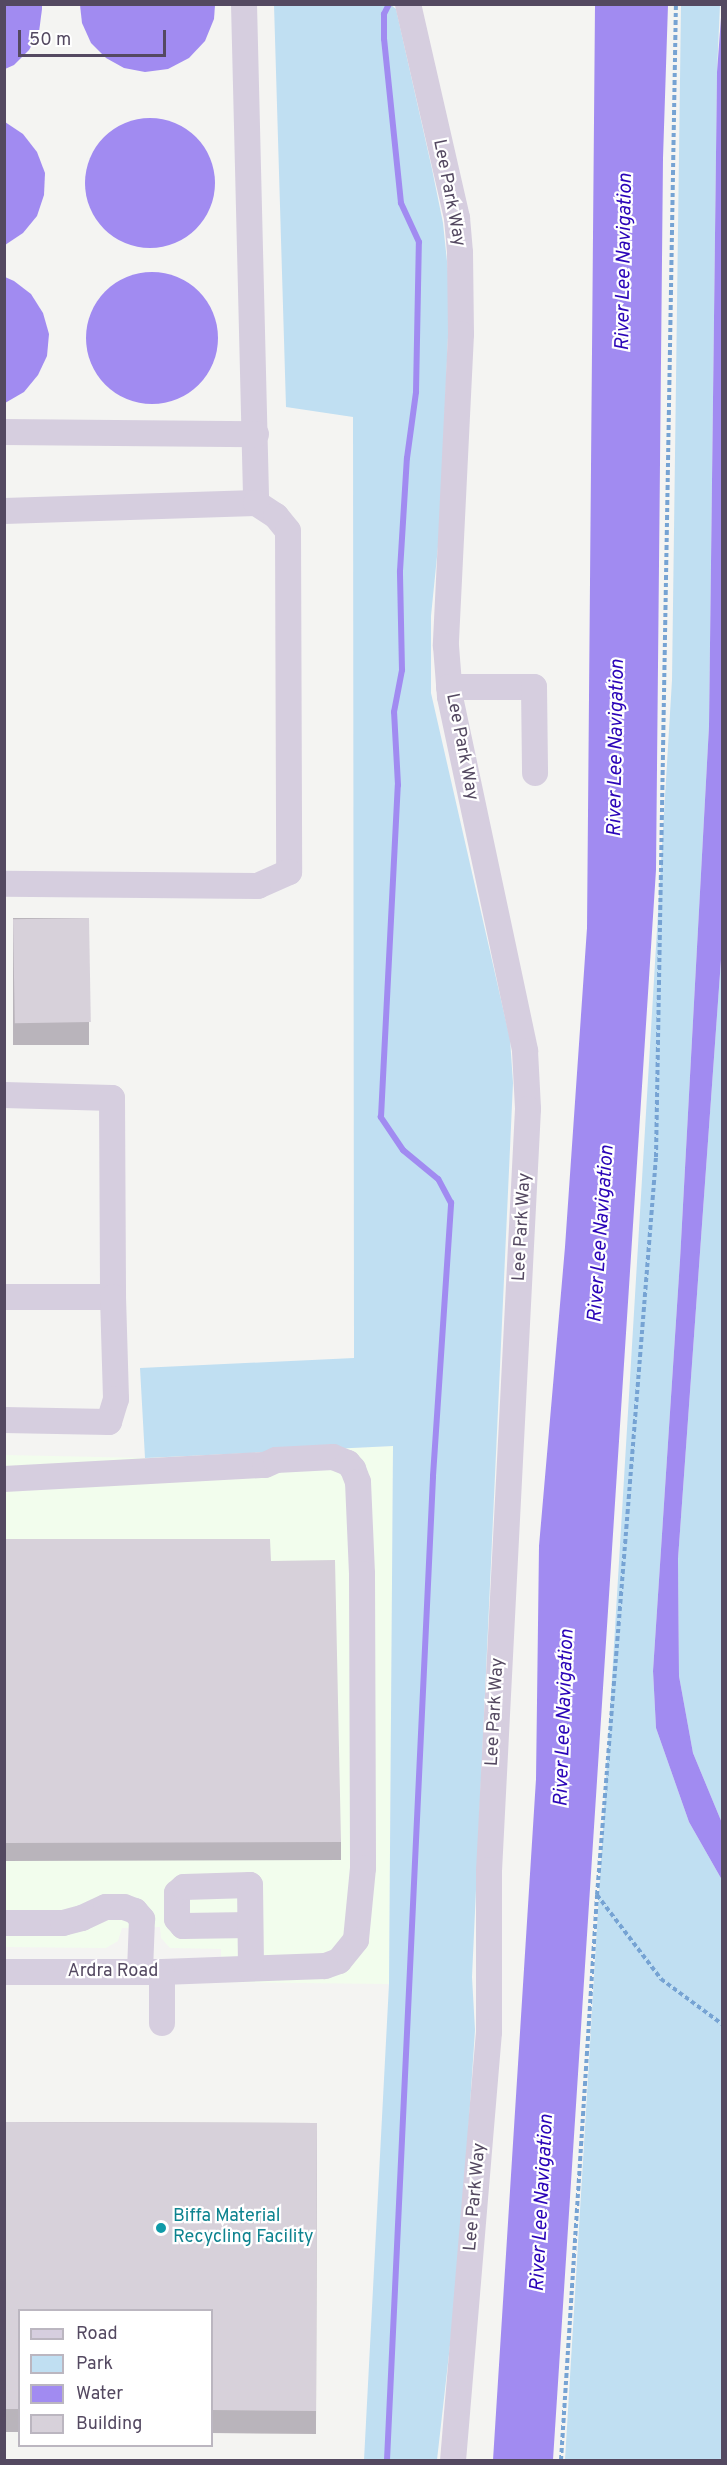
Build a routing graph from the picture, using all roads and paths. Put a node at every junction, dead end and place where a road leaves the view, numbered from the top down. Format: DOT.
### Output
graph roads {
  1 [pos="244,4"];
  2 [pos="408,4"];
  3 [pos="676,4"];
  4 [pos="4,432"];
  5 [pos="256,434"];
  6 [pos="256,503"];
  7 [pos="4,511"];
  8 [pos="449,687"];
  9 [pos="535,774"];
  10 [pos="4,884"];
  11 [pos="4,1095"];
  12 [pos="4,1297"];
  13 [pos="113,1297"];
  14 [pos="4,1420"];
  15 [pos="4,1479"];
  16 [pos="597,1894"];
  17 [pos="4,1923"];
  18 [pos="250,1925"];
  19 [pos="251,1967"];
  20 [pos="4,1972"];
  21 [pos="151,1972"];
  22 [pos="162,2023"];
  23 [pos="723,2024"];
  24 [pos="453,2460"];
  25 [pos="561,2460"];
  1 -- 5 [label="street"];
  2 -- 8 [label="street, Lee Park Way"];
  3 -- 16 [label="path"];
  4 -- 5 [label="street"];
  5 -- 6 [label="street"];
  6 -- 7 [label="street"];
  6 -- 10 [label="street"];
  8 -- 9 [label="street"];
  8 -- 24 [label="street, Lee Park Way"];
  11 -- 13 [label="street"];
  12 -- 13 [label="street"];
  13 -- 14 [label="street"];
  15 -- 19 [label="street, Ardra Road"];
  16 -- 23 [label="path"];
  16 -- 25 [label="path"];
  17 -- 21 [label="street"];
  18 -- 19 [label="street"];
  19 -- 21 [label="street, Ardra Road"];
  20 -- 21 [label="street, Ardra Road"];
  21 -- 22 [label="street"];
}
